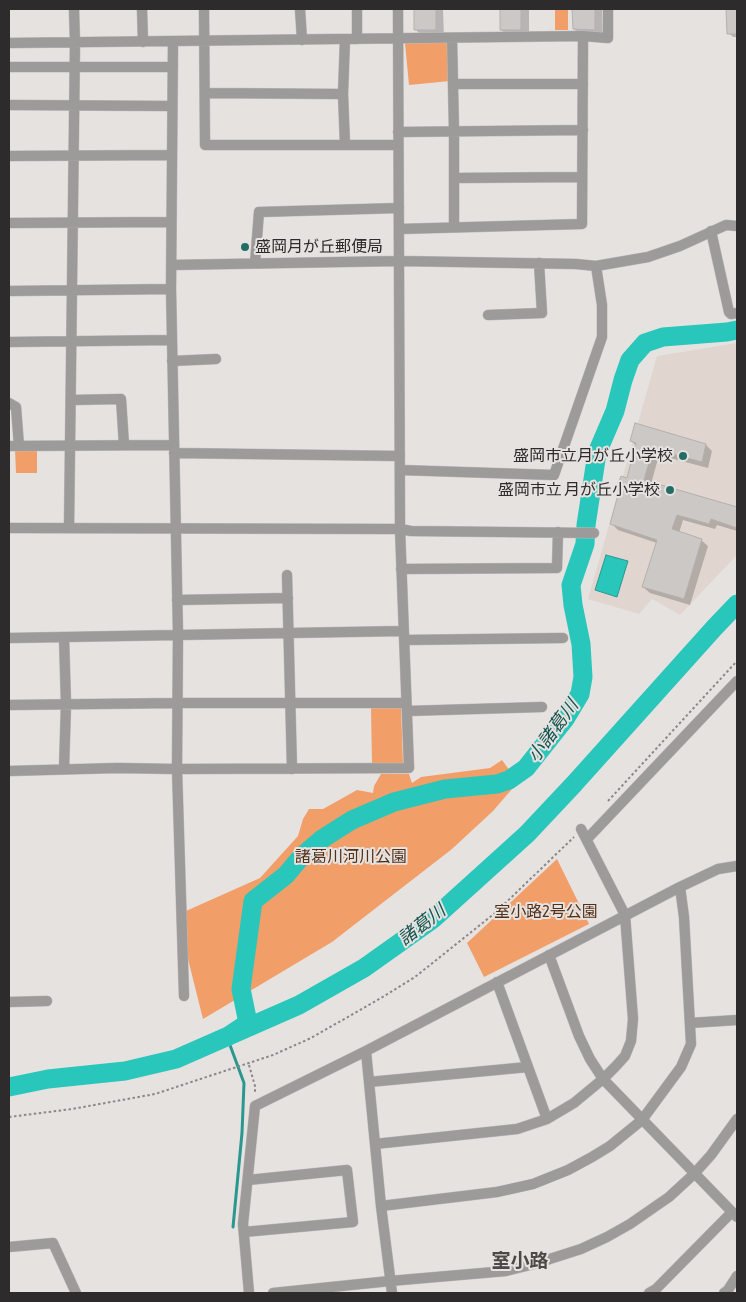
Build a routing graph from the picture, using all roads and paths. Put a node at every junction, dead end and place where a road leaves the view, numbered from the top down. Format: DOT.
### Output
graph roads {
  1 [pos="74,9"];
  2 [pos="142,9"];
  3 [pos="204,9"];
  4 [pos="300,9"];
  5 [pos="357,9"];
  6 [pos="398,9"];
  7 [pos="608,9"];
  8 [pos="584,36"];
  9 [pos="452,38"];
  10 [pos="345,39"];
  11 [pos="357,39"];
  12 [pos="398,39"];
  13 [pos="302,40"];
  14 [pos="173,41"];
  15 [pos="204,41"];
  16 [pos="143,42"];
  17 [pos="9,43"];
  18 [pos="75,43"];
  19 [pos="9,67"];
  20 [pos="75,67"];
  21 [pos="172,67"];
  22 [pos="453,84"];
  23 [pos="583,84"];
  24 [pos="205,93"];
  25 [pos="343,94"];
  26 [pos="74,105"];
  27 [pos="9,106"];
  28 [pos="172,106"];
  29 [pos="583,130"];
  30 [pos="454,131"];
  31 [pos="398,132"];
  32 [pos="345,145"];
  33 [pos="398,145"];
  34 [pos="74,155"];
  35 [pos="172,155"];
  36 [pos="9,156"];
  37 [pos="582,177"];
  38 [pos="454,178"];
  39 [pos="399,208"];
  40 [pos="171,222"];
  41 [pos="9,223"];
  42 [pos="73,223"];
  43 [pos="737,226"];
  44 [pos="454,227"];
  45 [pos="399,229"];
  46 [pos="711,231"];
  47 [pos="399,261"];
  48 [pos="255,263"];
  49 [pos="539,263"];
  50 [pos="171,265"];
  51 [pos="596,266"];
  52 [pos="171,289"];
  53 [pos="72,290"];
  54 [pos="9,291"];
  55 [pos="737,313"];
  56 [pos="488,315"];
  57 [pos="172,340"];
  58 [pos="9,342"];
  59 [pos="71,342"];
  60 [pos="216,359"];
  61 [pos="172,360"];
  62 [pos="70,400"];
  63 [pos="9,403"];
  64 [pos="70,445"];
  65 [pos="124,445"];
  66 [pos="14,446"];
  67 [pos="174,449"];
  68 [pos="400,456"];
  69 [pos="400,470"];
  70 [pos="9,528"];
  71 [pos="69,528"];
  72 [pos="175,528"];
  73 [pos="400,528"];
  74 [pos="558,532"];
  75 [pos="594,533"];
  76 [pos="402,569"];
  77 [pos="287,575"];
  78 [pos="288,598"];
  79 [pos="177,600"];
  80 [pos="288,632"];
  81 [pos="178,634"];
  82 [pos="403,636"];
  83 [pos="64,637"];
  84 [pos="9,638"];
  85 [pos="563,638"];
  86 [pos="737,661"];
  87 [pos="737,681"];
  88 [pos="178,703"];
  89 [pos="290,703"];
  90 [pos="66,704"];
  91 [pos="9,705"];
  92 [pos="407,707"];
  93 [pos="542,707"];
  94 [pos="64,769"];
  95 [pos="177,769"];
  96 [pos="292,769"];
  97 [pos="9,770"];
  98 [pos="608,800"];
  99 [pos="582,829"];
  100 [pos="587,839"];
  101 [pos="737,866"];
  102 [pos="680,887"];
  103 [pos="625,915"];
  104 [pos="549,954"];
  105 [pos="496,982"];
  106 [pos="184,996"];
  107 [pos="47,1001"];
  108 [pos="9,1002"];
  109 [pos="737,1020"];
  110 [pos="690,1023"];
  111 [pos="366,1051"];
  112 [pos="249,1064"];
  113 [pos="528,1067"];
  114 [pos="603,1079"];
  115 [pos="369,1082"];
  116 [pos="255,1106"];
  117 [pos="9,1117"];
  118 [pos="547,1119"];
  119 [pos="737,1119"];
  120 [pos="642,1120"];
  121 [pos="375,1144"];
  122 [pos="694,1174"];
  123 [pos="248,1180"];
  124 [pos="381,1206"];
  125 [pos="735,1214"];
  126 [pos="244,1232"];
  127 [pos="9,1247"];
  128 [pos="737,1276"];
  129 [pos="390,1280"];
  130 [pos="727,1292"];
  131 [pos="76,1293"];
  132 [pos="249,1293"];
  133 [pos="273,1293"];
  134 [pos="392,1293"];
  135 [pos="650,1293"];
  1 -- 18 [label="street"];
  2 -- 16 [label="street"];
  3 -- 15 [label="street"];
  4 -- 13 [label="street"];
  5 -- 11 [label="street"];
  6 -- 12 [label="street"];
  7 -- 8 [label="street"];
  8 -- 9 [label="street"];
  8 -- 23 [label="street"];
  9 -- 12 [label="street"];
  9 -- 22 [label="street"];
  10 -- 11 [label="street"];
  10 -- 13 [label="street"];
  10 -- 25 [label="street"];
  11 -- 12 [label="street"];
  12 -- 31 [label="street"];
  13 -- 15 [label="street"];
  14 -- 15 [label="street"];
  14 -- 16 [label="street"];
  14 -- 21 [label="street"];
  15 -- 24 [label="street"];
  16 -- 18 [label="street"];
  17 -- 18 [label="street"];
  18 -- 20 [label="street"];
  19 -- 20 [label="street"];
  20 -- 21 [label="street"];
  20 -- 26 [label="street"];
  21 -- 28 [label="street"];
  22 -- 23 [label="street"];
  22 -- 30 [label="street"];
  23 -- 29 [label="street"];
  24 -- 25 [label="street"];
  24 -- 32 [label="street"];
  25 -- 32 [label="street"];
  26 -- 27 [label="street"];
  26 -- 28 [label="street"];
  26 -- 34 [label="street"];
  28 -- 35 [label="street"];
  29 -- 30 [label="street"];
  29 -- 37 [label="street"];
  30 -- 31 [label="street"];
  30 -- 38 [label="street"];
  31 -- 33 [label="street"];
  32 -- 33 [label="street"];
  33 -- 39 [label="street"];
  34 -- 35 [label="street"];
  34 -- 36 [label="street"];
  34 -- 42 [label="street"];
  35 -- 40 [label="street"];
  37 -- 38 [label="street"];
  37 -- 44 [label="street"];
  38 -- 44 [label="street"];
  39 -- 45 [label="street"];
  39 -- 48 [label="street"];
  40 -- 42 [label="street"];
  40 -- 50 [label="street"];
  41 -- 42 [label="street"];
  42 -- 53 [label="street"];
  43 -- 46 [label="street"];
  44 -- 45 [label="street"];
  45 -- 47 [label="street"];
  46 -- 51 [label="street"];
  46 -- 55 [label="street"];
  47 -- 48 [label="street"];
  47 -- 49 [label="street"];
  47 -- 68 [label="street"];
  48 -- 50 [label="street"];
  49 -- 51 [label="street"];
  49 -- 56 [label="street"];
  50 -- 52 [label="street"];
  51 -- 69 [label="street"];
  52 -- 53 [label="street"];
  52 -- 57 [label="street"];
  53 -- 54 [label="street"];
  53 -- 59 [label="street"];
  57 -- 59 [label="street"];
  57 -- 61 [label="street"];
  58 -- 59 [label="street"];
  59 -- 62 [label="street"];
  60 -- 61 [label="street"];
  61 -- 67 [label="street"];
  62 -- 64 [label="street"];
  62 -- 65 [label="street"];
  63 -- 66 [label="street"];
  64 -- 65 [label="street"];
  64 -- 66 [label="street"];
  64 -- 71 [label="street"];
  65 -- 67 [label="street"];
  67 -- 68 [label="street"];
  67 -- 72 [label="street"];
  68 -- 69 [label="street"];
  69 -- 73 [label="street"];
  70 -- 71 [label="street"];
  71 -- 72 [label="street"];
  72 -- 73 [label="street"];
  72 -- 79 [label="street"];
  73 -- 74 [label="street"];
  73 -- 76 [label="street"];
  74 -- 75 [label="street"];
  74 -- 76 [label="street"];
  76 -- 82 [label="street"];
  77 -- 78 [label="street"];
  78 -- 79 [label="street"];
  78 -- 80 [label="street"];
  79 -- 81 [label="street"];
  80 -- 81 [label="street"];
  80 -- 82 [label="street"];
  80 -- 89 [label="street"];
  81 -- 83 [label="street"];
  81 -- 88 [label="street"];
  82 -- 85 [label="street"];
  82 -- 92 [label="street"];
  83 -- 84 [label="street"];
  83 -- 90 [label="street"];
  86 -- 98 [label="path"];
  87 -- 100 [label="street"];
  88 -- 89 [label="street"];
  88 -- 90 [label="street"];
  88 -- 95 [label="street"];
  89 -- 92 [label="street"];
  89 -- 96 [label="street"];
  90 -- 91 [label="street"];
  90 -- 94 [label="street"];
  92 -- 93 [label="street"];
  92 -- 96 [label="street"];
  94 -- 95 [label="street"];
  94 -- 97 [label="street"];
  95 -- 96 [label="street"];
  95 -- 106 [label="street"];
  99 -- 100 [label="street"];
  99 -- 112 [label="path"];
  100 -- 103 [label="street"];
  101 -- 102 [label="street"];
  102 -- 103 [label="street"];
  102 -- 110 [label="street"];
  103 -- 104 [label="street"];
  103 -- 114 [label="street"];
  104 -- 105 [label="street"];
  104 -- 114 [label="street"];
  105 -- 111 [label="street"];
  105 -- 113 [label="street"];
  107 -- 108 [label="street"];
  109 -- 110 [label="street"];
  110 -- 120 [label="street"];
  111 -- 115 [label="street"];
  111 -- 116 [label="street"];
  112 -- 116 [label="path"];
  112 -- 117 [label="path"];
  113 -- 115 [label="street"];
  113 -- 118 [label="street"];
  114 -- 118 [label="street"];
  114 -- 120 [label="street"];
  115 -- 121 [label="street"];
  116 -- 123 [label="street"];
  118 -- 121 [label="street"];
  119 -- 122 [label="street"];
  120 -- 122 [label="street"];
  120 -- 124 [label="street"];
  121 -- 124 [label="street"];
  122 -- 125 [label="street"];
  122 -- 129 [label="street"];
  123 -- 126 [label="street"];
  123 -- 126 [label="street"];
  124 -- 129 [label="street"];
  125 -- 135 [label="street"];
  126 -- 132 [label="street"];
  127 -- 131 [label="street"];
  128 -- 130 [label="street"];
  129 -- 133 [label="street"];
  129 -- 134 [label="street"];
}
